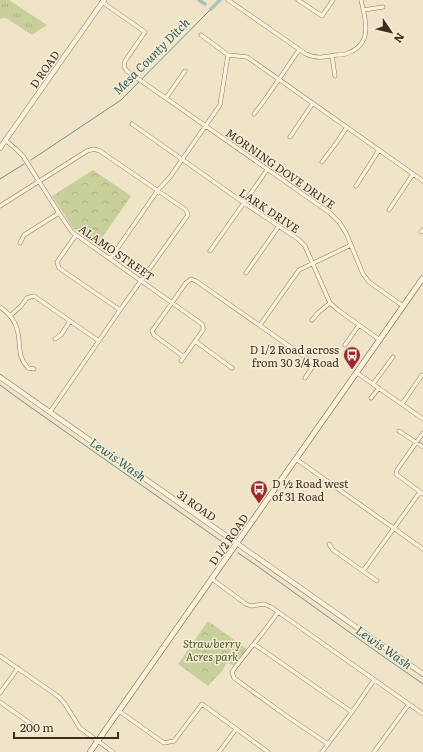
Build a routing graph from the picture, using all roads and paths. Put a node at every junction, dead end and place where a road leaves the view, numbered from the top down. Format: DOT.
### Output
graph roads {
  1 [pos="298,0"];
  2 [pos="333,0"];
  3 [pos="361,0"];
  4 [pos="103,1"];
  5 [pos="230,1"];
  6 [pos="383,7"];
  7 [pos="363,10"];
  8 [pos="202,36"];
  9 [pos="299,50"];
  10 [pos="228,55"];
  11 [pos="332,56"];
  12 [pos="185,71"];
  13 [pos="335,76"];
  14 [pos="279,80"];
  15 [pos="166,98"];
  16 [pos="313,103"];
  17 [pos="254,114"];
  18 [pos="132,124"];
  19 [pos="206,126"];
  20 [pos="347,127"];
  21 [pos="290,137"];
  22 [pos="5,140"];
  23 [pos="0,148"];
  24 [pos="379,150"];
  25 [pos="182,159"];
  26 [pos="322,162"];
  27 [pos="267,170"];
  28 [pos="413,174"];
  29 [pos="39,181"];
  30 [pos="423,181"];
  31 [pos="356,186"];
  32 [pos="158,190"];
  33 [pos="244,203"];
  34 [pos="0,206"];
  35 [pos="388,210"];
  36 [pos="59,213"];
  37 [pos="279,226"];
  38 [pos="76,235"];
  39 [pos="20,243"];
  40 [pos="351,245"];
  41 [pos="210,251"];
  42 [pos="110,259"];
  43 [pos="313,263"];
  44 [pos="246,273"];
  45 [pos="422,279"];
  46 [pos="141,280"];
  47 [pos="172,302"];
  48 [pos="330,303"];
  49 [pos="403,306"];
  50 [pos="0,307"];
  51 [pos="120,310"];
  52 [pos="10,316"];
  53 [pos="312,320"];
  54 [pos="70,321"];
  55 [pos="260,325"];
  56 [pos="359,325"];
  57 [pos="55,339"];
  58 [pos="380,340"];
  59 [pos="99,341"];
  60 [pos="195,341"];
  61 [pos="345,345"];
  62 [pos="184,356"];
  63 [pos="393,357"];
  64 [pos="181,361"];
  65 [pos="232,368"];
  66 [pos="34,369"];
  67 [pos="357,373"];
  68 [pos="422,375"];
  69 [pos="0,377"];
  70 [pos="305,378"];
  71 [pos="373,384"];
  72 [pos="379,388"];
  73 [pos="371,398"];
  74 [pos="402,404"];
  75 [pos="50,412"];
  76 [pos="423,419"];
  77 [pos="400,431"];
  78 [pos="423,433"];
  79 [pos="416,442"];
  80 [pos="423,447"];
  81 [pos="296,459"];
  82 [pos="421,493"];
  83 [pos="393,528"];
  84 [pos="237,544"];
  85 [pos="329,544"];
  86 [pos="423,549"];
  87 [pos="363,571"];
  88 [pos="212,579"];
  89 [pos="377,581"];
  90 [pos="278,612"];
  91 [pos="254,644"];
  92 [pos="0,656"];
  93 [pos="18,668"];
  94 [pos="423,674"];
  95 [pos="374,680"];
  96 [pos="0,693"];
  97 [pos="0,702"];
  98 [pos="409,704"];
  99 [pos="119,711"];
  100 [pos="352,712"];
  101 [pos="423,714"];
  102 [pos="34,726"];
  103 [pos="236,729"];
  104 [pos="98,742"];
  105 [pos="328,744"];
  106 [pos="90,752"];
  107 [pos="113,752"];
  108 [pos="219,752"];
  109 [pos="268,752"];
  110 [pos="322,752"];
  111 [pos="374,752"];
  1 -- 2 [label="street"];
  3 -- 7 [label="street"];
  4 -- 15 [label="street, MORNING DOVE DRIVE"];
  4 -- 22 [label="street, D ROAD"];
  5 -- 9 [label="street"];
  6 -- 7 [label="street"];
  7 -- 11 [label="street"];
  8 -- 10 [label="street"];
  9 -- 11 [label="street"];
  9 -- 14 [label="street"];
  10 -- 14 [label="street"];
  10 -- 19 [label="street"];
  11 -- 13 [label="street"];
  12 -- 15 [label="street"];
  14 -- 16 [label="street"];
  14 -- 17 [label="street"];
  15 -- 19 [label="street, MORNING DOVE DRIVE"];
  16 -- 20 [label="street"];
  16 -- 21 [label="street"];
  18 -- 25 [label="street, LARK DRIVE"];
  19 -- 25 [label="street"];
  19 -- 27 [label="street, MORNING DOVE DRIVE"];
  20 -- 24 [label="street"];
  20 -- 26 [label="street"];
  22 -- 23 [label="street, D ROAD"];
  22 -- 29 [label="street, ALAMO STREET"];
  24 -- 28 [label="street"];
  24 -- 31 [label="street"];
  25 -- 32 [label="street"];
  25 -- 33 [label="street, LARK DRIVE"];
  27 -- 33 [label="street"];
  27 -- 40 [label="street, MORNING DOVE DRIVE"];
  28 -- 30 [label="street"];
  28 -- 35 [label="street"];
  29 -- 32 [label="street"];
  29 -- 34 [label="street"];
  29 -- 36 [label="street, ALAMO STREET"];
  32 -- 42 [label="street"];
  32 -- 46 [label="street"];
  33 -- 37 [label="street, LARK DRIVE"];
  33 -- 41 [label="street"];
  36 -- 38 [label="street, ALAMO STREET"];
  36 -- 39 [label="street"];
  37 -- 43 [label="street, LARK DRIVE"];
  37 -- 44 [label="street"];
  38 -- 42 [label="street, ALAMO STREET"];
  38 -- 51 [label="street"];
  40 -- 43 [label="street"];
  40 -- 49 [label="street, MORNING DOVE DRIVE"];
  42 -- 46 [label="street, ALAMO STREET"];
  43 -- 48 [label="street, LARK DRIVE"];
  43 -- 55 [label="street"];
  45 -- 49 [label="main road, D 1/2 ROAD"];
  46 -- 47 [label="street, ALAMO STREET"];
  46 -- 51 [label="street"];
  47 -- 55 [label="street"];
  47 -- 60 [label="street, ALAMO STREET"];
  47 -- 62 [label="street"];
  48 -- 53 [label="street"];
  48 -- 56 [label="street, LARK DRIVE"];
  49 -- 58 [label="main road, D 1/2 ROAD"];
  50 -- 52 [label="street"];
  51 -- 59 [label="street"];
  52 -- 54 [label="street"];
  52 -- 66 [label="street"];
  54 -- 57 [label="street"];
  54 -- 59 [label="street"];
  55 -- 70 [label="street"];
  56 -- 58 [label="street, LARK DRIVE"];
  56 -- 61 [label="street"];
  58 -- 67 [label="main road, D 1/2 ROAD"];
  59 -- 75 [label="street"];
  60 -- 62 [label="street"];
  60 -- 65 [label="street"];
  62 -- 64 [label="street"];
  63 -- 71 [label="street"];
  67 -- 71 [label="street"];
  67 -- 81 [label="main road, D 1/2 ROAD"];
  68 -- 74 [label="street"];
  69 -- 75 [label="street, 31 ROAD"];
  71 -- 72 [label="street"];
  72 -- 73 [label="street"];
  72 -- 74 [label="street"];
  74 -- 76 [label="street"];
  75 -- 84 [label="street, 31 ROAD"];
  77 -- 79 [label="street"];
  78 -- 79 [label="street"];
  79 -- 80 [label="street"];
  79 -- 82 [label="street"];
  81 -- 83 [label="street"];
  81 -- 84 [label="main road, D 1/2 ROAD"];
  82 -- 83 [label="street"];
  83 -- 86 [label="street"];
  83 -- 87 [label="street"];
  84 -- 88 [label="main road, D 1/2 ROAD"];
  84 -- 94 [label="street, 31 ROAD"];
  85 -- 87 [label="street"];
  87 -- 89 [label="street"];
  88 -- 90 [label="street"];
  88 -- 99 [label="main road, D 1/2 ROAD"];
  90 -- 91 [label="street"];
  90 -- 95 [label="street"];
  91 -- 100 [label="street"];
  91 -- 105 [label="street"];
  92 -- 93 [label="street"];
  93 -- 96 [label="street"];
  93 -- 104 [label="street"];
  95 -- 98 [label="street"];
  95 -- 100 [label="street"];
  97 -- 102 [label="street"];
  98 -- 101 [label="street"];
  98 -- 111 [label="street"];
  99 -- 103 [label="street"];
  99 -- 104 [label="main road, D 1/2 ROAD"];
  100 -- 105 [label="street"];
  103 -- 108 [label="street"];
  103 -- 109 [label="street"];
  104 -- 106 [label="main road, D 1/2 ROAD"];
  104 -- 107 [label="street"];
  105 -- 110 [label="street"];
}
